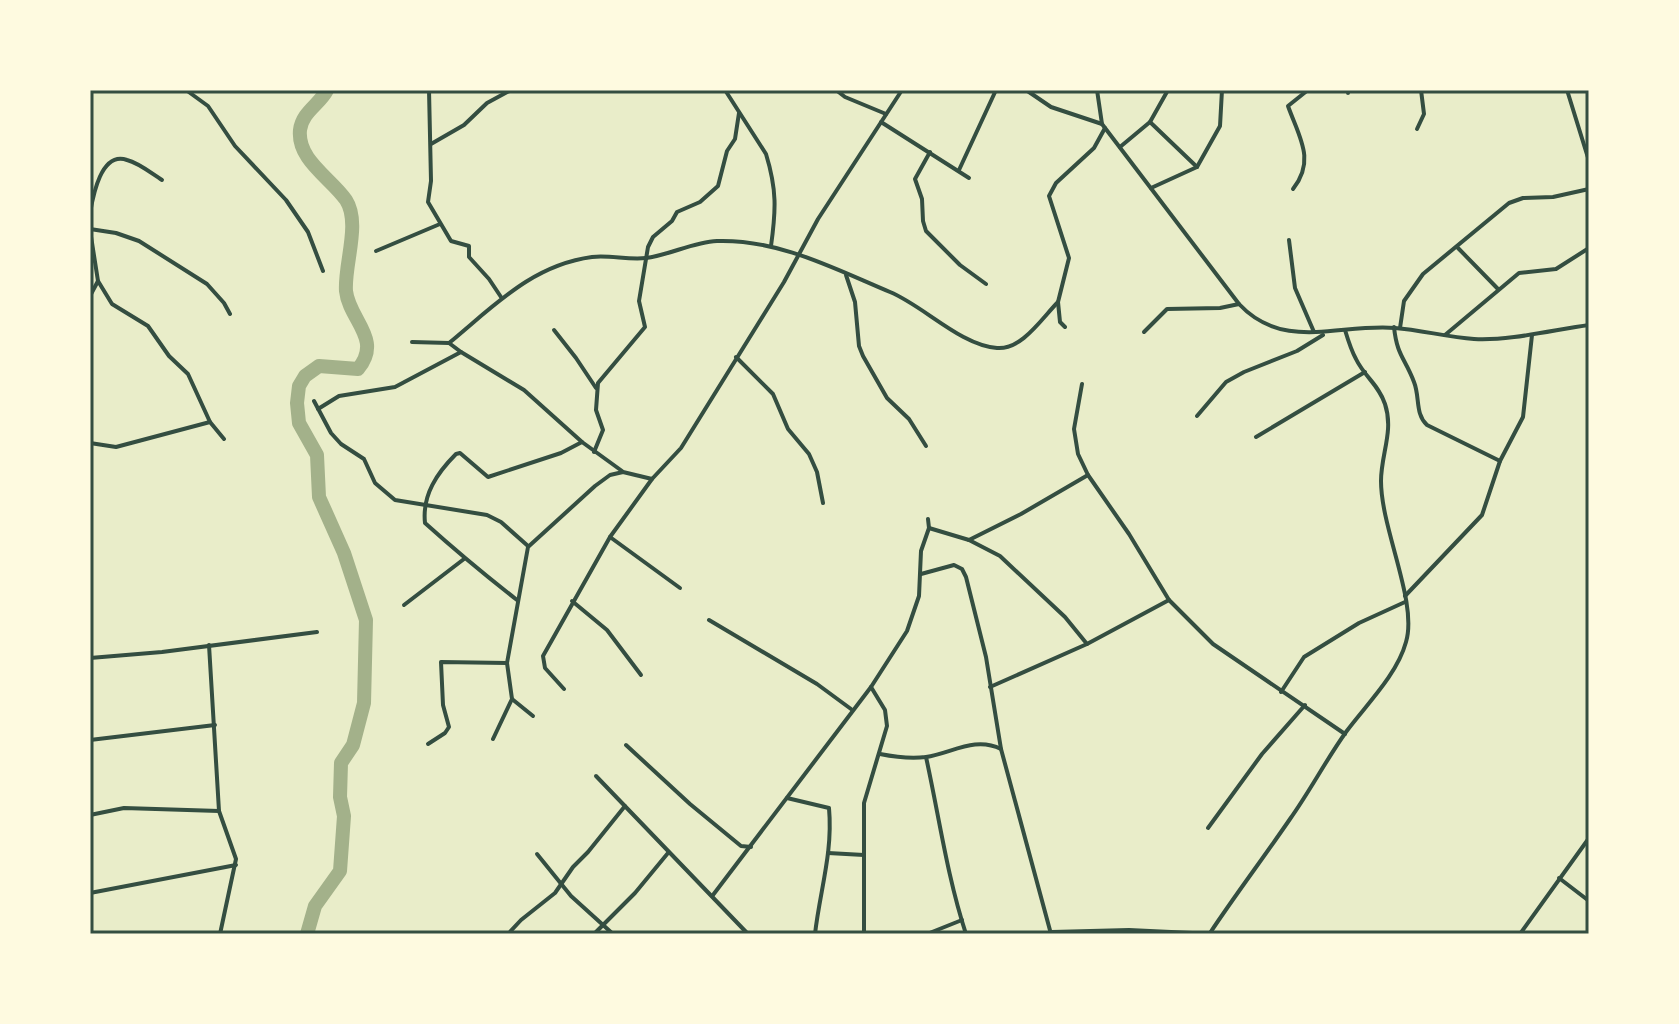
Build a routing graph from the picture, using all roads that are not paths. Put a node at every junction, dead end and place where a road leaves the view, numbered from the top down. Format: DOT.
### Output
graph roads {
  1 [pos="186,90"];
  2 [pos="429,90"];
  3 [pos="511,90"];
  4 [pos="725,90"];
  5 [pos="836,90"];
  6 [pos="902,90"];
  7 [pos="996,90"];
  8 [pos="1026,90"];
  9 [pos="1097,90"];
  10 [pos="1168,90"];
  11 [pos="1222,90"];
  12 [pos="1308,90"];
  13 [pos="1421,90"];
  14 [pos="1567,90"];
  15 [pos="739,113"];
  16 [pos="886,114"];
  17 [pos="881,122"];
  18 [pos="1150,122"];
  19 [pos="1103,126"];
  20 [pos="1417,129"];
  21 [pos="431,144"];
  22 [pos="1120,147"];
  23 [pos="930,152"];
  24 [pos="1589,161"];
  25 [pos="1197,167"];
  26 [pos="959,170"];
  27 [pos="969,178"];
  28 [pos="90,180"];
  29 [pos="162,180"];
  30 [pos="96,185"];
  31 [pos="1151,188"];
  32 [pos="1293,189"];
  33 [pos="1589,189"];
  34 [pos="90,213"];
  35 [pos="440,224"];
  36 [pos="90,230"];
  37 [pos="1289,240"];
  38 [pos="771,246"];
  39 [pos="1458,247"];
  40 [pos="1589,248"];
  41 [pos="376,251"];
  42 [pos="799,254"];
  43 [pos="646,258"];
  44 [pos="323,271"];
  45 [pos="846,275"];
  46 [pos="98,281"];
  47 [pos="986,284"];
  48 [pos="1498,289"];
  49 [pos="90,296"];
  50 [pos="501,297"];
  51 [pos="1058,302"];
  52 [pos="1239,304"];
  53 [pos="230,314"];
  54 [pos="1589,325"];
  55 [pos="1065,327"];
  56 [pos="1397,328"];
  57 [pos="554,330"];
  58 [pos="1345,330"];
  59 [pos="1144,332"];
  60 [pos="1314,332"];
  61 [pos="1532,333"];
  62 [pos="1325,334"];
  63 [pos="1444,335"];
  64 [pos="412,342"];
  65 [pos="449,343"];
  66 [pos="461,352"];
  67 [pos="736,357"];
  68 [pos="1365,372"];
  69 [pos="1082,384"];
  70 [pos="597,390"];
  71 [pos="314,401"];
  72 [pos="318,409"];
  73 [pos="1197,416"];
  74 [pos="210,422"];
  75 [pos="1256,437"];
  76 [pos="224,439"];
  77 [pos="582,442"];
  78 [pos="90,443"];
  79 [pos="926,446"];
  80 [pos="594,452"];
  81 [pos="1500,461"];
  82 [pos="623,472"];
  83 [pos="1088,475"];
  84 [pos="652,479"];
  85 [pos="823,503"];
  86 [pos="424,506"];
  87 [pos="928,519"];
  88 [pos="929,528"];
  89 [pos="610,537"];
  90 [pos="969,540"];
  91 [pos="528,547"];
  92 [pos="464,559"];
  93 [pos="921,574"];
  94 [pos="680,588"];
  95 [pos="1405,599"];
  96 [pos="517,600"];
  97 [pos="1169,600"];
  98 [pos="572,601"];
  99 [pos="404,605"];
  100 [pos="709,620"];
  101 [pos="317,632"];
  102 [pos="1087,644"];
  103 [pos="209,645"];
  104 [pos="90,658"];
  105 [pos="507,663"];
  106 [pos="641,675"];
  107 [pos="871,687"];
  108 [pos="990,687"];
  109 [pos="564,689"];
  110 [pos="1281,692"];
  111 [pos="512,699"];
  112 [pos="1305,705"];
  113 [pos="851,709"];
  114 [pos="533,716"];
  115 [pos="215,725"];
  116 [pos="1345,734"];
  117 [pos="493,739"];
  118 [pos="90,740"];
  119 [pos="428,744"];
  120 [pos="626,745"];
  121 [pos="1001,749"];
  122 [pos="880,754"];
  123 [pos="926,757"];
  124 [pos="596,776"];
  125 [pos="787,798"];
  126 [pos="625,806"];
  127 [pos="219,811"];
  128 [pos="90,815"];
  129 [pos="1208,828"];
  130 [pos="1589,838"];
  131 [pos="741,846"];
  132 [pos="751,847"];
  133 [pos="668,853"];
  134 [pos="828,853"];
  135 [pos="537,854"];
  136 [pos="864,855"];
  137 [pos="744,856"];
  138 [pos="236,865"];
  139 [pos="1559,878"];
  140 [pos="560,882"];
  141 [pos="90,893"];
  142 [pos="713,895"];
  143 [pos="1589,901"];
  144 [pos="962,920"];
  145 [pos="602,924"];
  146 [pos="1051,933"];
  147 [pos="1212,933"];
  148 [pos="220,934"];
  149 [pos="508,934"];
  150 [pos="594,934"];
  151 [pos="613,934"];
  152 [pos="748,934"];
  153 [pos="815,934"];
  154 [pos="864,934"];
  155 [pos="927,934"];
  156 [pos="966,934"];
  157 [pos="1520,934"];
  1 -- 44 [label="street"];
  2 -- 21 [label="street"];
  3 -- 21 [label="street"];
  4 -- 15 [label="street"];
  5 -- 16 [label="street"];
  6 -- 16 [label="street"];
  7 -- 26 [label="street"];
  8 -- 19 [label="street"];
  9 -- 19 [label="street"];
  10 -- 18 [label="street"];
  11 -- 25 [label="street"];
  12 -- 32 [label="street"];
  13 -- 20 [label="street"];
  14 -- 24 [label="street"];
  15 -- 38 [label="street"];
  15 -- 43 [label="street"];
  16 -- 17 [label="street"];
  17 -- 23 [label="street"];
  17 -- 42 [label="street"];
  18 -- 22 [label="street"];
  18 -- 25 [label="street"];
  19 -- 22 [label="street"];
  19 -- 51 [label="street"];
  21 -- 35 [label="street"];
  22 -- 31 [label="street"];
  23 -- 26 [label="street"];
  23 -- 47 [label="street"];
  25 -- 31 [label="street"];
  26 -- 27 [label="street"];
  28 -- 30 [label="street"];
  29 -- 30 [label="street"];
  30 -- 34 [label="street"];
  31 -- 52 [label="street"];
  33 -- 39 [label="street"];
  35 -- 41 [label="street"];
  35 -- 50 [label="street"];
  36 -- 46 [label="street"];
  36 -- 53 [label="street"];
  37 -- 60 [label="street"];
  38 -- 42 [label="street"];
  38 -- 43 [label="street"];
  39 -- 48 [label="street"];
  39 -- 56 [label="street"];
  40 -- 48 [label="street"];
  42 -- 45 [label="street"];
  42 -- 67 [label="street"];
  43 -- 50 [label="street"];
  43 -- 70 [label="street"];
  45 -- 51 [label="street"];
  45 -- 79 [label="street"];
  46 -- 49 [label="street"];
  46 -- 74 [label="street"];
  48 -- 63 [label="street"];
  50 -- 65 [label="street"];
  51 -- 55 [label="street"];
  52 -- 59 [label="street"];
  52 -- 60 [label="street"];
  54 -- 61 [label="street"];
  56 -- 58 [label="street"];
  56 -- 63 [label="street"];
  56 -- 81 [label="street"];
  57 -- 70 [label="street"];
  58 -- 62 [label="street"];
  58 -- 68 [label="street"];
  60 -- 62 [label="street"];
  61 -- 63 [label="street"];
  61 -- 81 [label="street"];
  62 -- 73 [label="street"];
  64 -- 65 [label="street"];
  65 -- 66 [label="street"];
  66 -- 72 [label="street"];
  66 -- 77 [label="street"];
  67 -- 84 [label="street"];
  67 -- 85 [label="street"];
  68 -- 75 [label="street"];
  68 -- 95 [label="street"];
  69 -- 83 [label="street"];
  70 -- 80 [label="street"];
  71 -- 72 [label="street"];
  72 -- 86 [label="street"];
  74 -- 76 [label="street"];
  74 -- 78 [label="street"];
  77 -- 80 [label="street"];
  77 -- 86 [label="street"];
  80 -- 82 [label="street"];
  81 -- 95 [label="street"];
  82 -- 84 [label="street"];
  82 -- 91 [label="street"];
  83 -- 90 [label="street"];
  83 -- 97 [label="street"];
  84 -- 89 [label="street"];
  86 -- 91 [label="street"];
  86 -- 92 [label="street"];
  87 -- 88 [label="street"];
  88 -- 90 [label="street"];
  88 -- 93 [label="street"];
  89 -- 94 [label="street"];
  89 -- 98 [label="street"];
  90 -- 102 [label="street"];
  91 -- 96 [label="street"];
  92 -- 96 [label="street"];
  92 -- 99 [label="street"];
  93 -- 107 [label="street"];
  93 -- 108 [label="street"];
  95 -- 110 [label="street"];
  95 -- 116 [label="street"];
  96 -- 105 [label="street"];
  97 -- 102 [label="street"];
  97 -- 110 [label="street"];
  98 -- 106 [label="street"];
  98 -- 109 [label="street"];
  100 -- 113 [label="street"];
  101 -- 103 [label="street"];
  102 -- 108 [label="street"];
  103 -- 104 [label="street"];
  103 -- 115 [label="street"];
  105 -- 111 [label="street"];
  105 -- 119 [label="street"];
  107 -- 113 [label="street"];
  107 -- 122 [label="street"];
  108 -- 121 [label="street"];
  110 -- 112 [label="street"];
  111 -- 114 [label="street"];
  111 -- 117 [label="street"];
  112 -- 116 [label="street"];
  112 -- 129 [label="street"];
  113 -- 125 [label="street"];
  115 -- 118 [label="street"];
  115 -- 127 [label="street"];
  116 -- 147 [label="street"];
  120 -- 131 [label="street"];
  121 -- 123 [label="street"];
  121 -- 146 [label="street"];
  122 -- 123 [label="street"];
  122 -- 136 [label="street"];
  123 -- 144 [label="street"];
  124 -- 126 [label="street"];
  125 -- 132 [label="street"];
  125 -- 134 [label="street"];
  126 -- 133 [label="street"];
  126 -- 140 [label="street"];
  127 -- 128 [label="street"];
  127 -- 138 [label="street"];
  130 -- 139 [label="street"];
  131 -- 132 [label="street"];
  131 -- 137 [label="street"];
  132 -- 137 [label="street"];
  133 -- 142 [label="street"];
  133 -- 145 [label="street"];
  134 -- 136 [label="street"];
  134 -- 153 [label="street"];
  135 -- 140 [label="street"];
  136 -- 154 [label="street"];
  137 -- 142 [label="street"];
  138 -- 141 [label="street"];
  138 -- 148 [label="street"];
  139 -- 143 [label="street"];
  139 -- 157 [label="street"];
  140 -- 145 [label="street"];
  140 -- 149 [label="street"];
  142 -- 152 [label="street"];
  144 -- 155 [label="street"];
  144 -- 156 [label="street"];
  145 -- 150 [label="street"];
  145 -- 151 [label="street"];
  146 -- 147 [label="street"];
}
